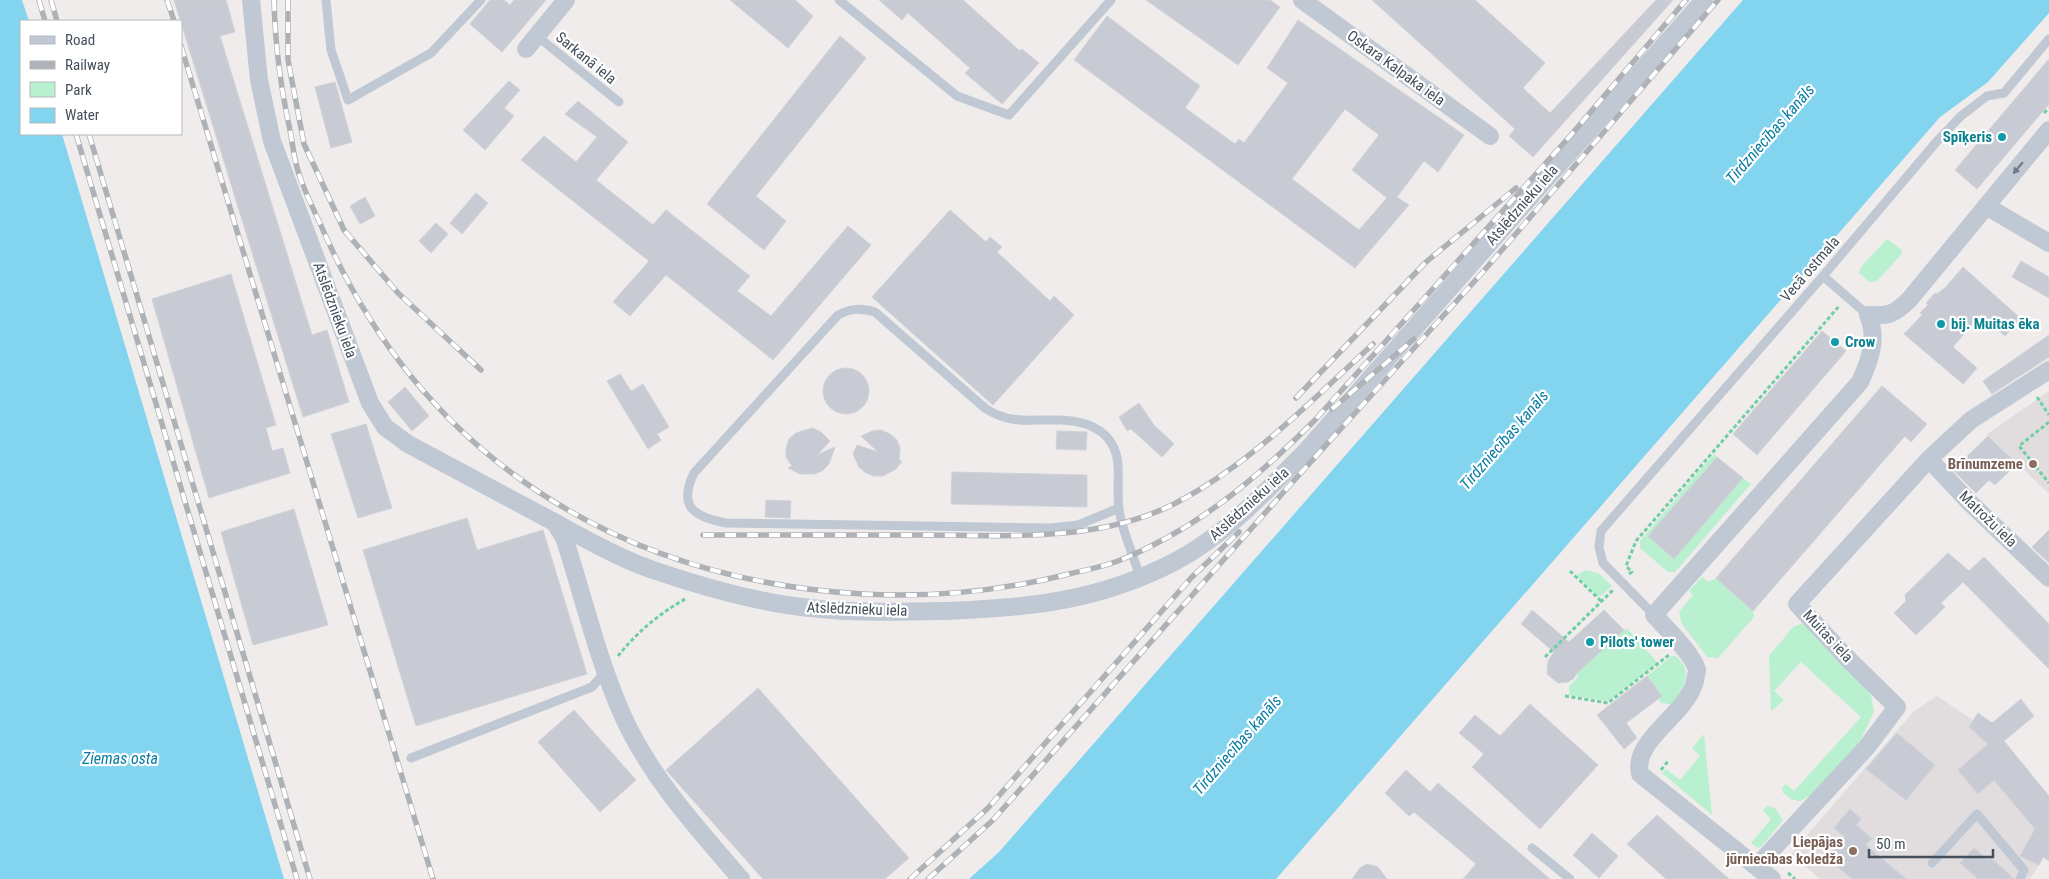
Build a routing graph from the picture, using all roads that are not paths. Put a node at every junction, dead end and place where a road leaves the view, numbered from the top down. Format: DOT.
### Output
graph roads {
  1 [pos="251,0"];
  2 [pos="326,0"];
  3 [pos="480,0"];
  4 [pos="566,0"];
  5 [pos="839,0"];
  6 [pos="1111,0"];
  7 [pos="1302,0"];
  8 [pos="1704,0"];
  9 [pos="2049,40"];
  10 [pos="531,42"];
  11 [pos="619,102"];
  12 [pos="2049,130"];
  13 [pos="1490,136"];
  14 [pos="1986,206"];
  15 [pos="2049,243"];
  16 [pos="1823,276"];
  17 [pos="1868,315"];
  18 [pos="2049,370"];
  19 [pos="1929,459"];
  20 [pos="1118,508"];
  21 [pos="554,522"];
  22 [pos="1140,578"];
  23 [pos="2049,578"];
  24 [pos="1654,615"];
  25 [pos="605,672"];
  26 [pos="411,758"];
  27 [pos="1532,848"];
  28 [pos="1932,863"];
  29 [pos="1757,866"];
  30 [pos="741,879"];
  31 [pos="1570,879"];
  32 [pos="1772,879"];
  33 [pos="2020,879"];
  1 -- 21 [label="street, Atslēdznieku iela"];
  2 -- 3 [label="lane"];
  4 -- 10 [label="street"];
  5 -- 6 [label="lane"];
  7 -- 13 [label="street, Oskara Kalpaka iela"];
  8 -- 22 [label="street, Atslēdznieku iela"];
  9 -- 16 [label="lane, Vecā ostmala"];
  10 -- 11 [label="lane, Sarkanā iela"];
  12 -- 14 [label="street, one-way"];
  14 -- 15 [label="street"];
  14 -- 17 [label="street"];
  16 -- 17 [label="lane"];
  16 -- 24 [label="lane, Vecā ostmala"];
  17 -- 24 [label="street"];
  18 -- 19 [label="street, Muitas iela"];
  19 -- 23 [label="street, Matrožu iela"];
  19 -- 29 [label="street, Muitas iela"];
  20 -- 20 [label="lane"];
  20 -- 22 [label="lane"];
  21 -- 22 [label="street, Atslēdznieku iela"];
  21 -- 25 [label="street"];
  24 -- 29 [label="street"];
  25 -- 26 [label="lane"];
  25 -- 30 [label="street"];
  27 -- 31 [label="lane"];
  28 -- 33 [label="lane"];
  29 -- 32 [label="street"];
}
